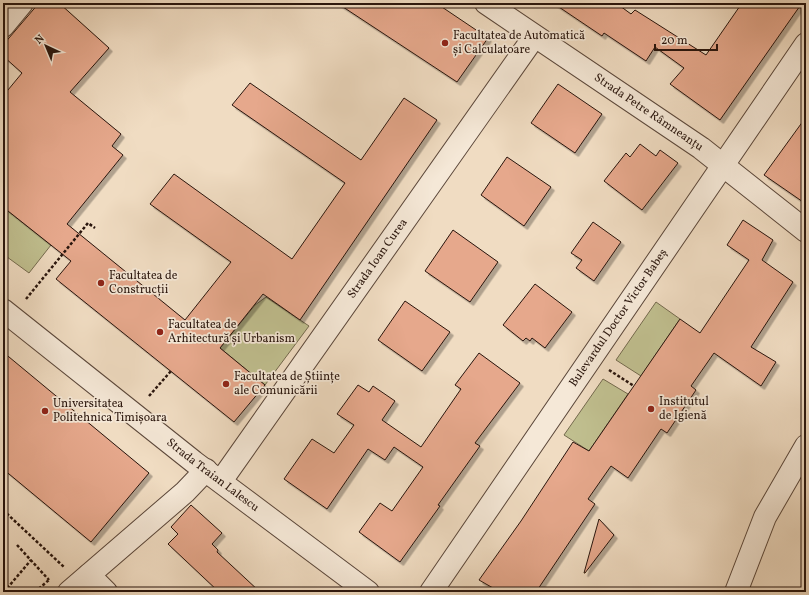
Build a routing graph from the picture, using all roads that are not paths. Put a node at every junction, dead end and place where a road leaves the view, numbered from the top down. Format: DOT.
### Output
graph roads {
  1 [pos="486,3"];
  2 [pos="17,5"];
  3 [pos="3,26"];
  4 [pos="534,37"];
  5 [pos="802,56"];
  6 [pos="724,165"];
  7 [pos="806,231"];
  8 [pos="3,310"];
  9 [pos="806,446"];
  10 [pos="214,475"];
  11 [pos="79,583"];
  12 [pos="106,592"];
  13 [pos="368,592"];
  14 [pos="431,592"];
  15 [pos="736,592"];
  1 -- 4 [label="street, Strada Petre Râmneanțu"];
  2 -- 3 [label="street"];
  4 -- 6 [label="street, Strada Petre Râmneanțu"];
  4 -- 10 [label="street, Strada Ioan Curea"];
  5 -- 6 [label="street, Bulevardul Doctor Victor Babeș"];
  6 -- 7 [label="street, Strada Petre Râmneanțu"];
  6 -- 14 [label="street, Bulevardul Doctor Victor Babeș"];
  8 -- 10 [label="street, Strada Traian Lalescu"];
  9 -- 15 [label="street"];
  10 -- 11 [label="street, Strada Ioan Curea"];
  10 -- 13 [label="street, Strada Traian Lalescu"];
  11 -- 12 [label="street"];
}
